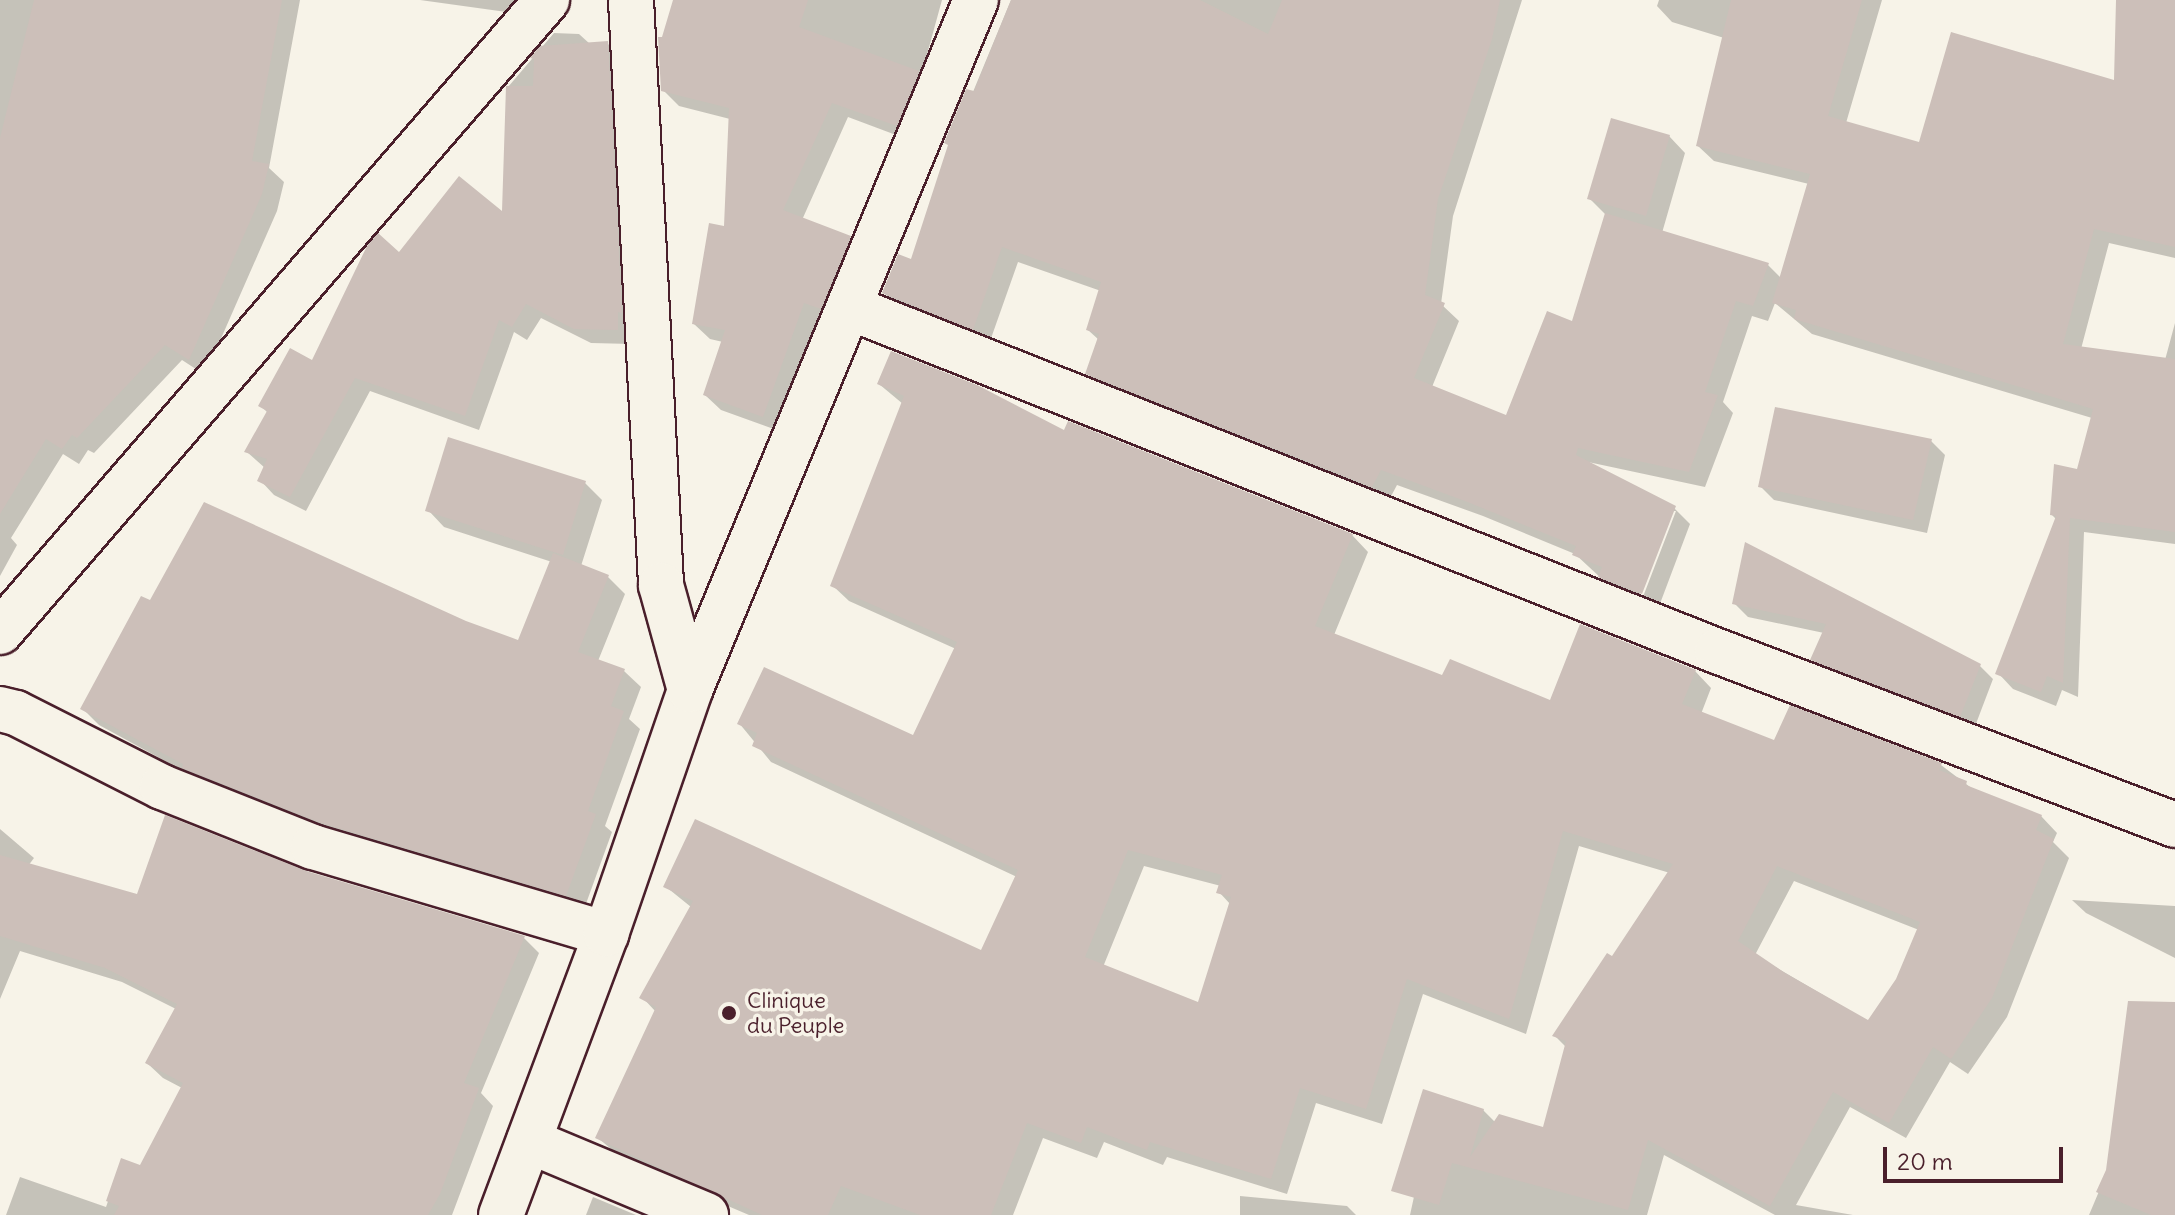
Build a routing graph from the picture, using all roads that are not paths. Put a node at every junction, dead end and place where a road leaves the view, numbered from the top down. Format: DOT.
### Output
graph roads {
  1 [pos="547,0"];
  2 [pos="631,0"];
  3 [pos="976,0"];
  4 [pos="851,308"];
  5 [pos="0,632"];
  6 [pos="690,690"];
  7 [pos="0,709"];
  8 [pos="2175,825"];
  9 [pos="606,934"];
  10 [pos="529,1141"];
  11 [pos="501,1215"];
  12 [pos="706,1215"];
  1 -- 5 [label="street"];
  2 -- 6 [label="street"];
  3 -- 4 [label="street"];
  4 -- 6 [label="street"];
  4 -- 8 [label="street"];
  6 -- 9 [label="street"];
  7 -- 9 [label="street"];
  9 -- 10 [label="street"];
  10 -- 11 [label="street"];
  10 -- 12 [label="street"];
}
